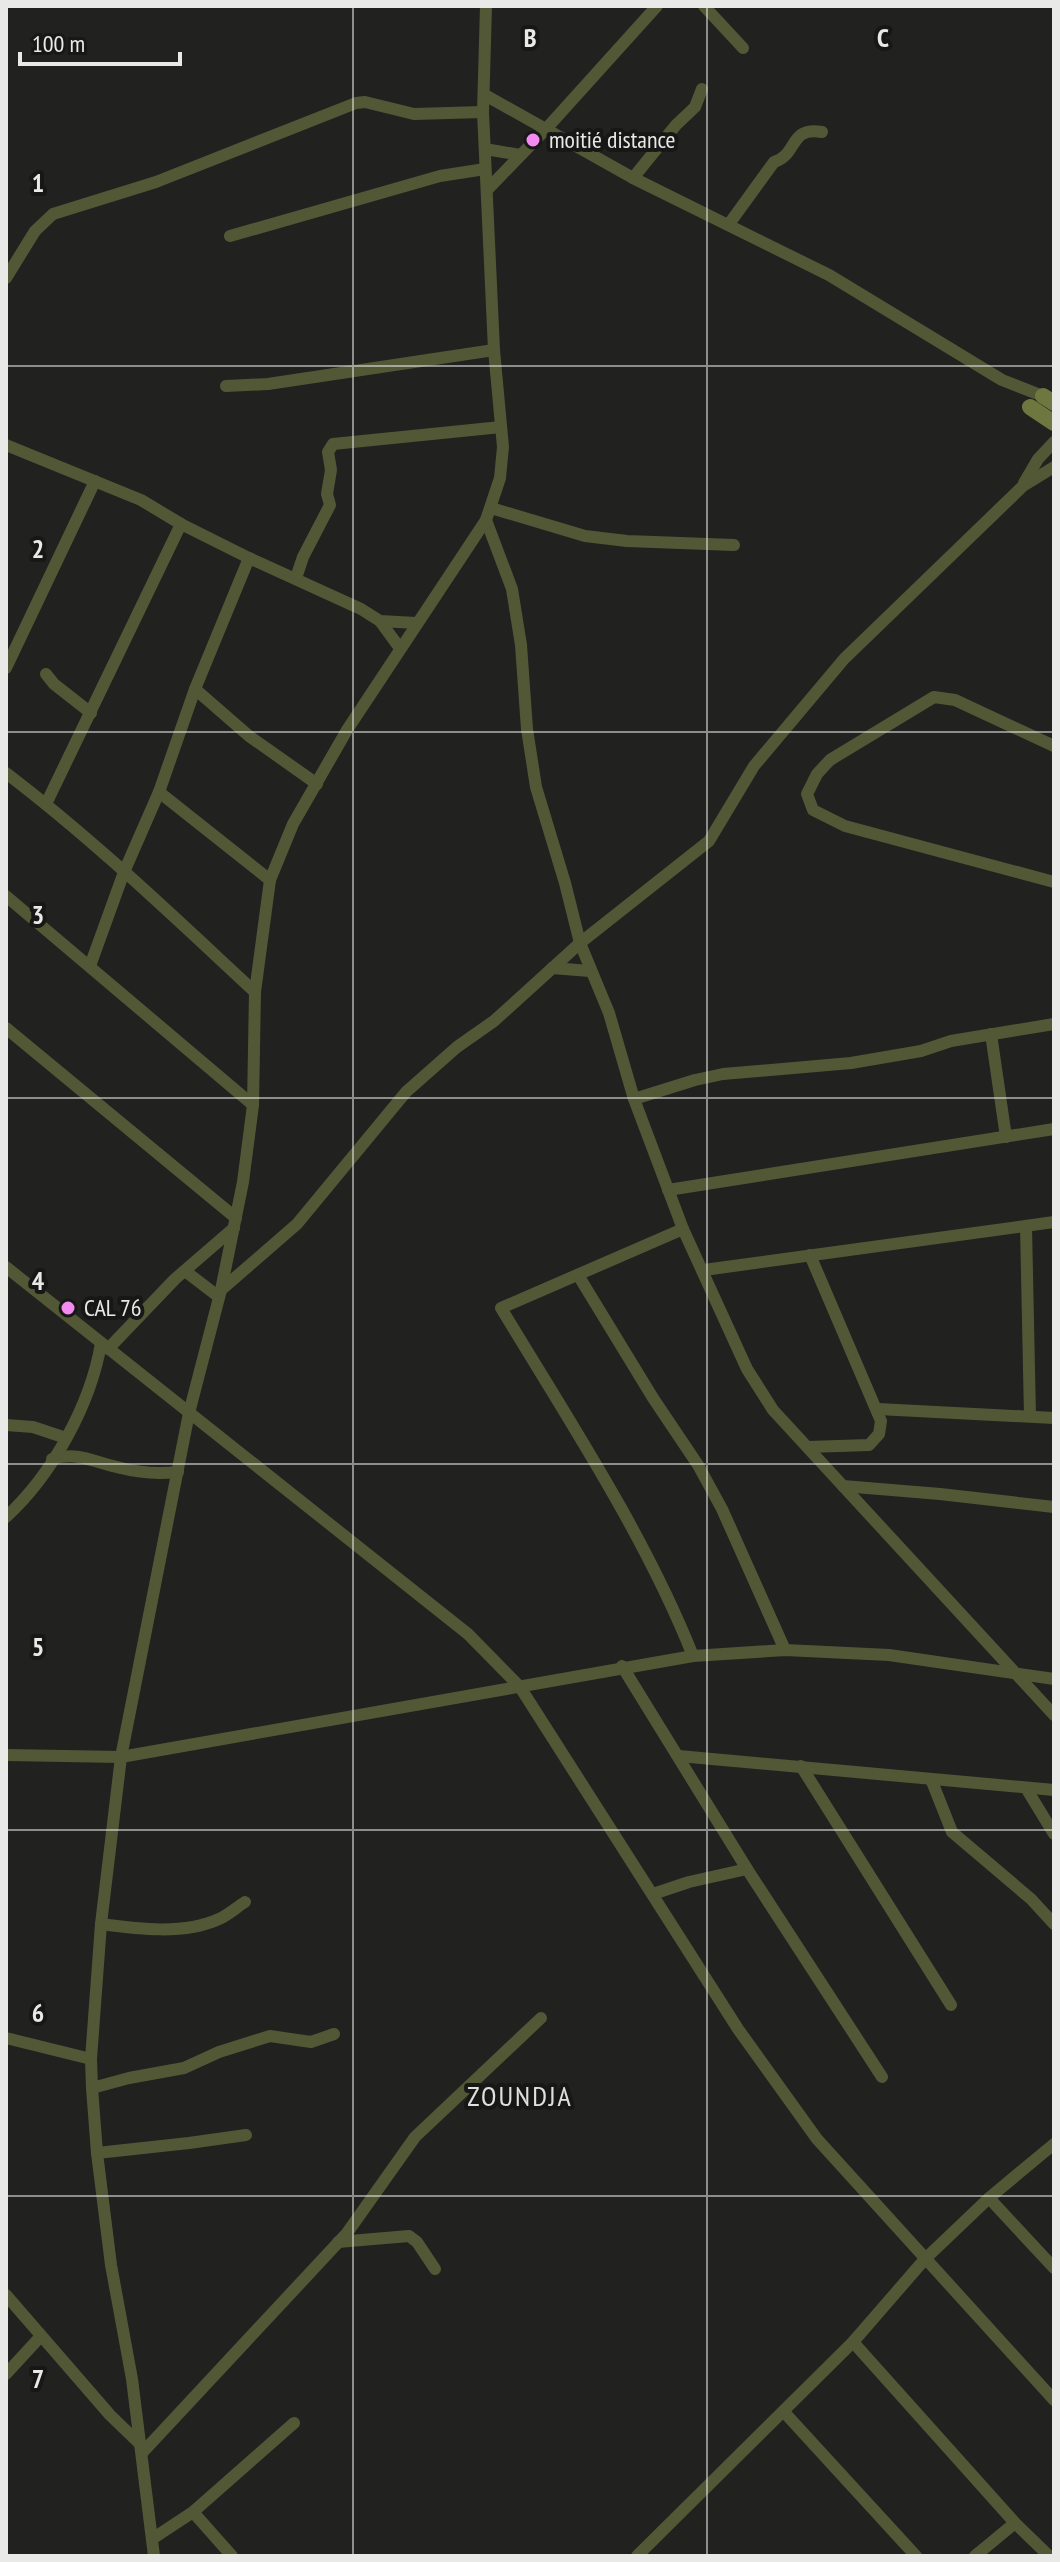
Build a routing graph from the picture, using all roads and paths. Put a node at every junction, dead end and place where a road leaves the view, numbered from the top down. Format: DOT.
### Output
graph roads {
  1 [pos="486,6"];
  2 [pos="657,6"];
  3 [pos="704,6"];
  4 [pos="743,48"];
  5 [pos="702,89"];
  6 [pos="485,95"];
  7 [pos="483,112"];
  8 [pos="546,129"];
  9 [pos="822,132"];
  10 [pos="485,149"];
  11 [pos="520,155"];
  12 [pos="485,169"];
  13 [pos="633,178"];
  14 [pos="488,189"];
  15 [pos="729,224"];
  16 [pos="230,236"];
  17 [pos="6,278"];
  18 [pos="494,350"];
  19 [pos="226,386"];
  20 [pos="1042,402"];
  21 [pos="1054,423"];
  22 [pos="501,427"];
  23 [pos="1054,442"];
  24 [pos="6,445"];
  25 [pos="1054,467"];
  26 [pos="95,481"];
  27 [pos="1023,486"];
  28 [pos="488,514"];
  29 [pos="181,524"];
  30 [pos="734,545"];
  31 [pos="249,558"];
  32 [pos="296,578"];
  33 [pos="380,621"];
  34 [pos="416,623"];
  35 [pos="399,647"];
  36 [pos="6,668"];
  37 [pos="46,674"];
  38 [pos="195,689"];
  39 [pos="91,713"];
  40 [pos="1054,746"];
  41 [pos="6,773"];
  42 [pos="317,784"];
  43 [pos="159,792"];
  44 [pos="46,804"];
  45 [pos="124,872"];
  46 [pos="270,880"];
  47 [pos="1054,882"];
  48 [pos="9,904"];
  49 [pos="580,943"];
  50 [pos="90,966"];
  51 [pos="552,968"];
  52 [pos="590,971"];
  53 [pos="255,992"];
  54 [pos="1054,1024"];
  55 [pos="6,1028"];
  56 [pos="991,1034"];
  57 [pos="634,1099"];
  58 [pos="253,1105"];
  59 [pos="1054,1129"];
  60 [pos="1006,1137"];
  61 [pos="668,1190"];
  62 [pos="1054,1222"];
  63 [pos="235,1223"];
  64 [pos="1026,1226"];
  65 [pos="683,1229"];
  66 [pos="810,1255"];
  67 [pos="6,1267"];
  68 [pos="704,1270"];
  69 [pos="185,1271"];
  70 [pos="578,1275"];
  71 [pos="220,1293"];
  72 [pos="104,1346"];
  73 [pos="878,1409"];
  74 [pos="189,1413"];
  75 [pos="1030,1416"];
  76 [pos="1054,1418"];
  77 [pos="6,1425"];
  78 [pos="66,1438"];
  79 [pos="808,1447"];
  80 [pos="52,1459"];
  81 [pos="178,1472"];
  82 [pos="843,1486"];
  83 [pos="1054,1507"];
  84 [pos="6,1517"];
  85 [pos="785,1650"];
  86 [pos="693,1656"];
  87 [pos="622,1666"];
  88 [pos="1012,1671"];
  89 [pos="1054,1679"];
  90 [pos="520,1687"];
  91 [pos="1054,1715"];
  92 [pos="6,1755"];
  93 [pos="679,1756"];
  94 [pos="121,1757"];
  95 [pos="801,1766"];
  96 [pos="931,1779"];
  97 [pos="1026,1788"];
  98 [pos="1054,1790"];
  99 [pos="1054,1834"];
  100 [pos="747,1869"];
  101 [pos="653,1894"];
  102 [pos="245,1902"];
  103 [pos="101,1924"];
  104 [pos="1054,1924"];
  105 [pos="951,2005"];
  106 [pos="541,2018"];
  107 [pos="334,2034"];
  108 [pos="6,2038"];
  109 [pos="91,2059"];
  110 [pos="882,2077"];
  111 [pos="92,2088"];
  112 [pos="246,2135"];
  113 [pos="1054,2144"];
  114 [pos="97,2153"];
  115 [pos="989,2198"];
  116 [pos="338,2242"];
  117 [pos="925,2259"];
  118 [pos="1054,2268"];
  119 [pos="435,2269"];
  120 [pos="6,2295"];
  121 [pos="41,2336"];
  122 [pos="853,2342"];
  123 [pos="6,2374"];
  124 [pos="1054,2400"];
  125 [pos="784,2412"];
  126 [pos="294,2423"];
  127 [pos="141,2449"];
  128 [pos="193,2512"];
  129 [pos="1015,2523"];
  130 [pos="152,2539"];
  131 [pos="154,2556"];
  132 [pos="232,2556"];
  133 [pos="637,2556"];
  134 [pos="916,2556"];
  135 [pos="975,2556"];
  136 [pos="1049,2556"];
  1 -- 6 [label="street"];
  2 -- 8 [label="street"];
  3 -- 4 [label="street"];
  5 -- 13 [label="street"];
  6 -- 7 [label="street"];
  6 -- 8 [label="street"];
  7 -- 10 [label="street"];
  7 -- 17 [label="street"];
  8 -- 11 [label="street"];
  8 -- 13 [label="street"];
  9 -- 15 [label="street"];
  10 -- 11 [label="street"];
  10 -- 12 [label="street"];
  11 -- 14 [label="street"];
  12 -- 14 [label="street"];
  12 -- 16 [label="street"];
  13 -- 15 [label="street"];
  14 -- 18 [label="street"];
  15 -- 20 [label="street"];
  18 -- 19 [label="street"];
  18 -- 22 [label="street"];
  20 -- 21 [label="main road"];
  22 -- 28 [label="street"];
  22 -- 32 [label="street"];
  23 -- 27 [label="street"];
  24 -- 26 [label="street"];
  25 -- 27 [label="street"];
  26 -- 29 [label="street"];
  26 -- 36 [label="street"];
  27 -- 49 [label="street"];
  28 -- 30 [label="street"];
  28 -- 34 [label="street"];
  28 -- 49 [label="street"];
  29 -- 31 [label="street"];
  29 -- 39 [label="street"];
  31 -- 32 [label="street"];
  31 -- 38 [label="street"];
  32 -- 33 [label="street"];
  33 -- 34 [label="street"];
  33 -- 35 [label="street"];
  34 -- 35 [label="street"];
  35 -- 42 [label="street"];
  37 -- 39 [label="street"];
  38 -- 42 [label="street"];
  38 -- 43 [label="street"];
  39 -- 44 [label="street"];
  40 -- 47 [label="street"];
  41 -- 44 [label="street"];
  42 -- 46 [label="street"];
  43 -- 45 [label="street"];
  43 -- 46 [label="street"];
  44 -- 45 [label="street"];
  45 -- 50 [label="street"];
  45 -- 53 [label="street"];
  46 -- 53 [label="street"];
  48 -- 50 [label="street"];
  49 -- 51 [label="street"];
  49 -- 52 [label="street"];
  50 -- 58 [label="street"];
  51 -- 52 [label="street"];
  51 -- 71 [label="street"];
  52 -- 57 [label="street"];
  53 -- 58 [label="street"];
  54 -- 56 [label="street"];
  55 -- 63 [label="street"];
  56 -- 57 [label="street"];
  56 -- 60 [label="street"];
  57 -- 61 [label="street"];
  58 -- 63 [label="street"];
  59 -- 60 [label="street"];
  60 -- 61 [label="street"];
  61 -- 65 [label="street"];
  62 -- 64 [label="street"];
  63 -- 69 [label="street"];
  63 -- 71 [label="street"];
  64 -- 66 [label="street"];
  64 -- 75 [label="street"];
  65 -- 68 [label="street"];
  65 -- 70 [label="street"];
  66 -- 68 [label="street"];
  66 -- 73 [label="street"];
  67 -- 72 [label="street"];
  68 -- 79 [label="street"];
  69 -- 71 [label="street"];
  69 -- 72 [label="street"];
  70 -- 85 [label="street"];
  70 -- 86 [label="street"];
  71 -- 74 [label="street"];
  72 -- 74 [label="street"];
  72 -- 78 [label="street"];
  73 -- 75 [label="street"];
  73 -- 79 [label="street"];
  74 -- 81 [label="street"];
  74 -- 90 [label="street"];
  75 -- 76 [label="street"];
  77 -- 78 [label="street"];
  78 -- 80 [label="street"];
  79 -- 82 [label="street"];
  80 -- 81 [label="street"];
  80 -- 84 [label="street"];
  81 -- 94 [label="street"];
  82 -- 83 [label="street"];
  82 -- 88 [label="street"];
  85 -- 86 [label="street"];
  85 -- 88 [label="street"];
  86 -- 87 [label="street"];
  87 -- 90 [label="street"];
  87 -- 93 [label="street"];
  88 -- 89 [label="street"];
  88 -- 91 [label="street"];
  90 -- 94 [label="street"];
  90 -- 101 [label="street"];
  92 -- 94 [label="street"];
  93 -- 95 [label="street"];
  93 -- 100 [label="street"];
  94 -- 103 [label="street"];
  95 -- 96 [label="street"];
  95 -- 105 [label="street"];
  96 -- 97 [label="street"];
  96 -- 104 [label="street"];
  97 -- 98 [label="street"];
  97 -- 99 [label="street"];
  100 -- 101 [label="street"];
  100 -- 110 [label="street"];
  101 -- 117 [label="street"];
  102 -- 103 [label="street"];
  103 -- 109 [label="street"];
  106 -- 116 [label="street"];
  107 -- 111 [label="street"];
  108 -- 109 [label="street"];
  109 -- 111 [label="street"];
  111 -- 114 [label="street"];
  112 -- 114 [label="street"];
  113 -- 115 [label="street"];
  114 -- 127 [label="street"];
  115 -- 117 [label="street"];
  115 -- 118 [label="street"];
  116 -- 119 [label="street"];
  116 -- 127 [label="street"];
  117 -- 122 [label="street"];
  117 -- 124 [label="street"];
  120 -- 121 [label="street"];
  121 -- 123 [label="street"];
  121 -- 127 [label="street"];
  122 -- 125 [label="street"];
  122 -- 129 [label="street"];
  125 -- 133 [label="street"];
  125 -- 134 [label="street"];
  126 -- 128 [label="street"];
  127 -- 130 [label="street"];
  128 -- 130 [label="street"];
  128 -- 132 [label="street"];
  129 -- 135 [label="street"];
  129 -- 136 [label="street"];
  130 -- 131 [label="street"];
}
